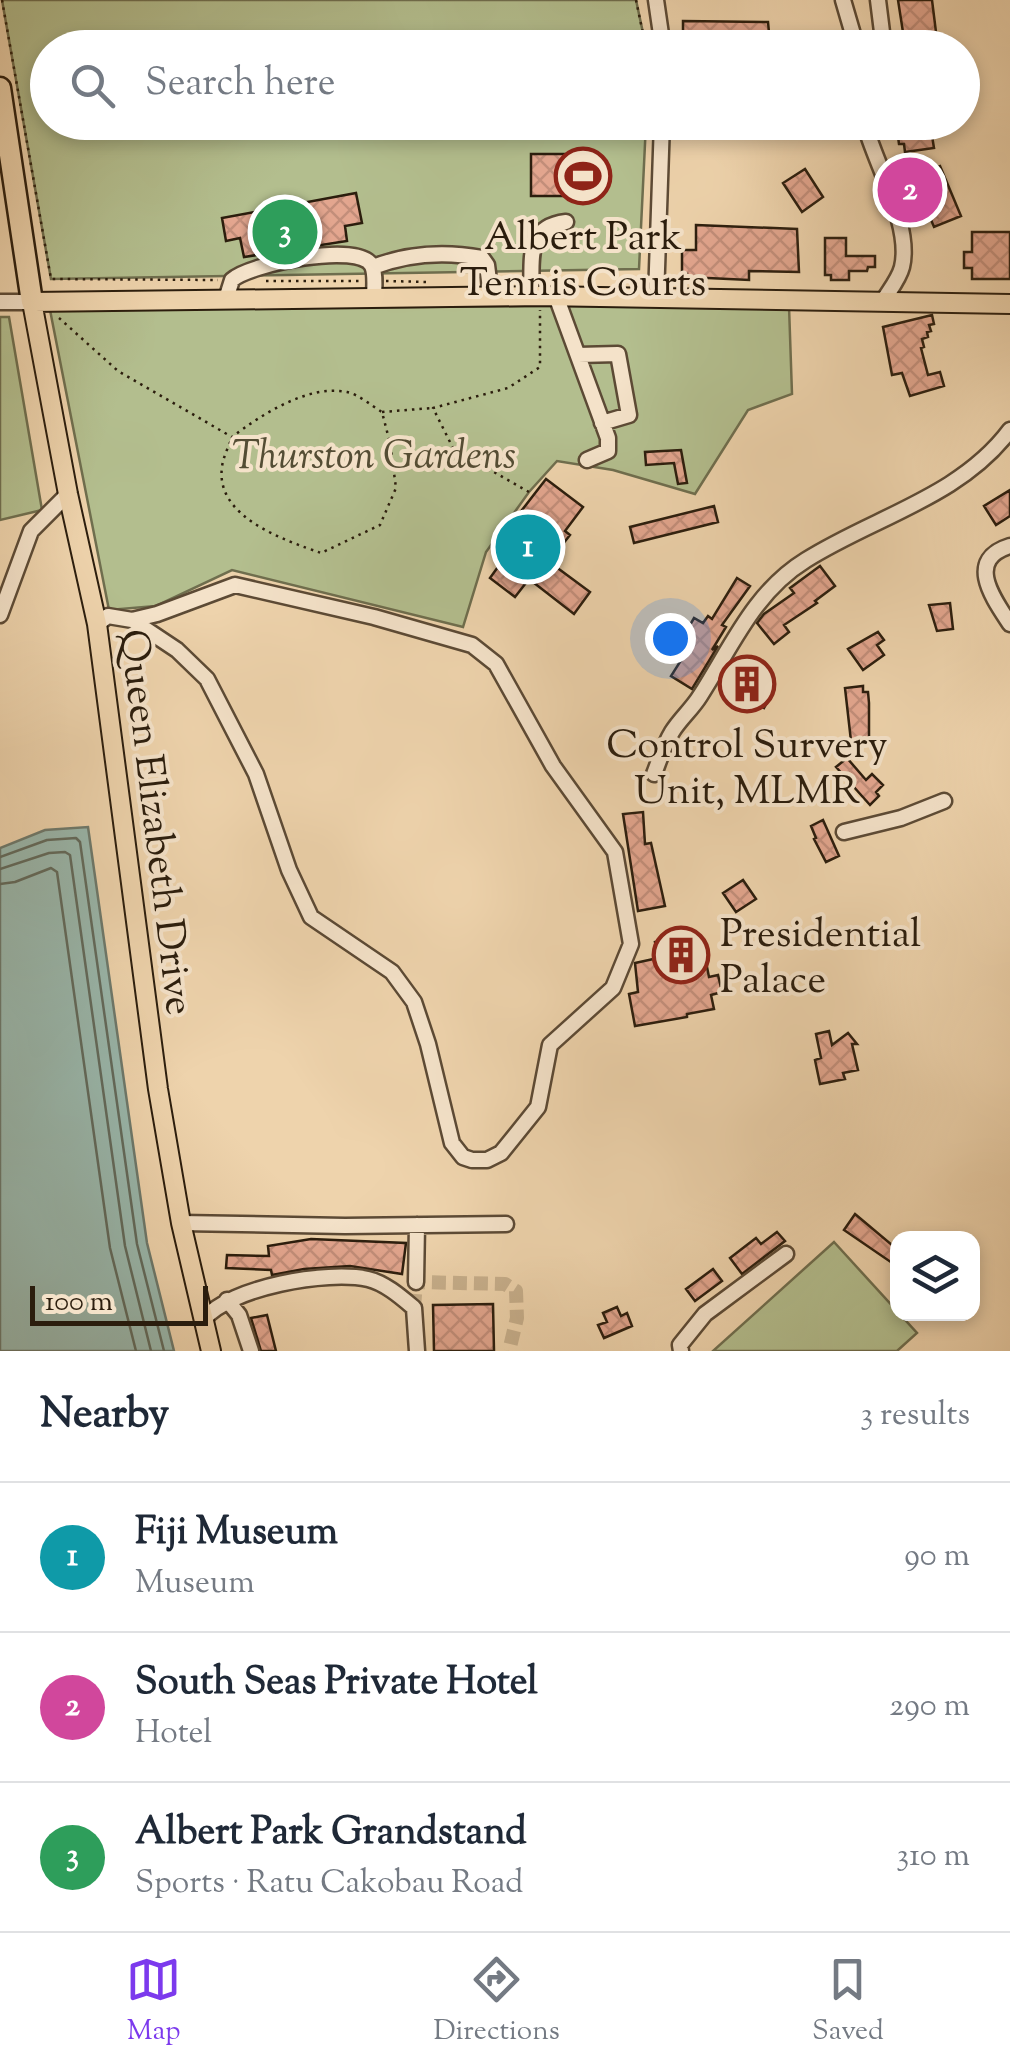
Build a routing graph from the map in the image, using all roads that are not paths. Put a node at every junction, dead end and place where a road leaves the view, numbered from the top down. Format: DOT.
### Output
graph roads {
  1 [pos="656,0"];
  2 [pos="843,0"];
  3 [pos="878,0"];
  4 [pos="660,30"];
  5 [pos="852,30"];
  6 [pos="882,30"];
  7 [pos="0,88"];
  8 [pos="661,140"];
  9 [pos="870,140"];
  10 [pos="10,210"];
  11 [pos="566,222"];
  12 [pos="373,268"];
  13 [pos="492,296"];
  14 [pos="542,296"];
  15 [pos="374,298"];
  16 [pos="656,298"];
  17 [pos="226,300"];
  18 [pos="0,302"];
  19 [pos="32,302"];
  20 [pos="883,302"];
  21 [pos="1010,304"];
  22 [pos="578,355"];
  23 [pos="602,423"];
  24 [pos="1010,430"];
  25 [pos="587,460"];
  26 [pos="68,494"];
  27 [pos="1010,546"];
  28 [pos="6,579"];
  29 [pos="157,614"];
  30 [pos="0,616"];
  31 [pos="132,620"];
  32 [pos="98,624"];
  33 [pos="1010,624"];
  34 [pos="154,633"];
  35 [pos="654,774"];
  36 [pos="944,801"];
  37 [pos="844,832"];
  38 [pos="180,1223"];
  39 [pos="506,1224"];
  40 [pos="416,1225"];
  41 [pos="786,1254"];
  42 [pos="416,1282"];
  43 [pos="227,1300"];
  44 [pos="204,1319"];
  45 [pos="210,1351"];
  46 [pos="251,1351"];
  47 [pos="417,1351"];
  48 [pos="681,1351"];
  1 -- 4 [label="street"];
  2 -- 5 [label="street"];
  3 -- 6 [label="street"];
  7 -- 10 [label="highway"];
  8 -- 16 [label="street"];
  9 -- 20 [label="street"];
  10 -- 19 [label="highway"];
  11 -- 14 [label="street"];
  12 -- 13 [label="street"];
  12 -- 15 [label="street"];
  12 -- 17 [label="street"];
  13 -- 14 [label="main road"];
  13 -- 15 [label="main road"];
  14 -- 16 [label="main road"];
  14 -- 22 [label="street"];
  15 -- 17 [label="main road"];
  16 -- 20 [label="main road"];
  17 -- 19 [label="main road"];
  18 -- 19 [label="street"];
  19 -- 26 [label="main road, Queen Elizabeth Drive"];
  20 -- 21 [label="main road"];
  22 -- 23 [label="street"];
  22 -- 23 [label="street"];
  23 -- 25 [label="street"];
  24 -- 35 [label="street"];
  26 -- 28 [label="street"];
  26 -- 32 [label="main road, Queen Elizabeth Drive"];
  27 -- 33 [label="street"];
  28 -- 30 [label="street"];
  29 -- 31 [label="street"];
  29 -- 34 [label="street"];
  29 -- 34 [label="street"];
  31 -- 32 [label="street"];
  31 -- 34 [label="street"];
  32 -- 38 [label="main road, Queen Elizabeth Drive"];
  36 -- 37 [label="street"];
  38 -- 40 [label="street"];
  38 -- 44 [label="main road, Queen Elizabeth Drive"];
  39 -- 40 [label="street"];
  40 -- 42 [label="street"];
  41 -- 48 [label="street"];
  43 -- 44 [label="street"];
  43 -- 46 [label="street"];
  43 -- 47 [label="street"];
  44 -- 45 [label="main road, Queen Elizabeth Drive"];
}
